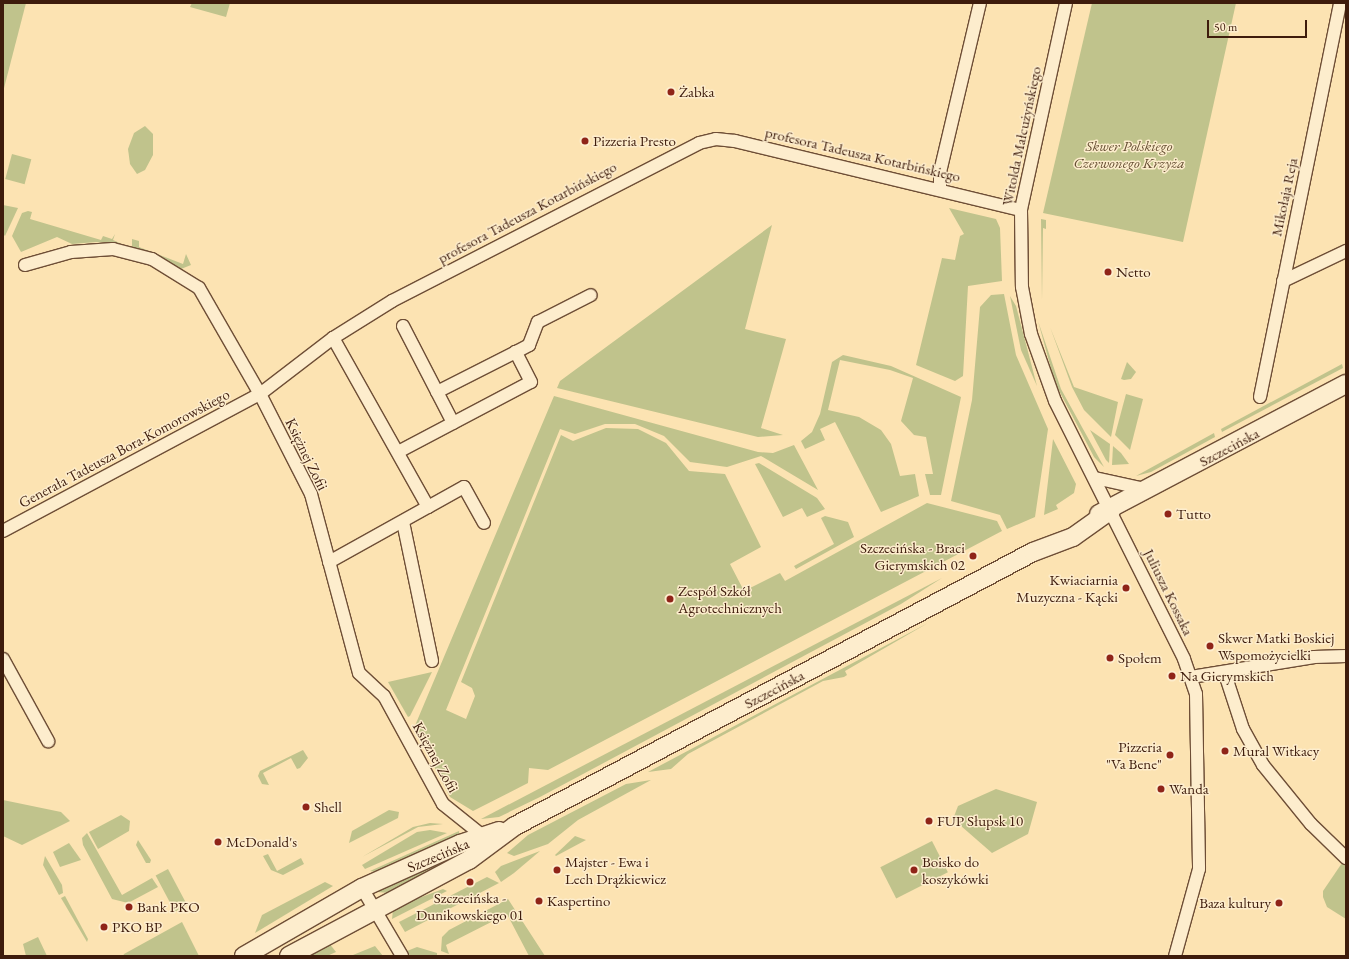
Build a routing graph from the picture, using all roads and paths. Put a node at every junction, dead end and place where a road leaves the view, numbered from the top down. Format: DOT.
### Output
graph roads {
  1 [pos="980,3"];
  2 [pos="1066,3"];
  3 [pos="1340,3"];
  4 [pos="940,189"];
  5 [pos="1021,210"];
  6 [pos="1346,251"];
  7 [pos="25,266"];
  8 [pos="1284,281"];
  9 [pos="591,295"];
  10 [pos="402,326"];
  11 [pos="333,338"];
  12 [pos="516,352"];
  13 [pos="1346,384"];
  14 [pos="437,392"];
  15 [pos="260,394"];
  16 [pos="1260,397"];
  17 [pos="453,423"];
  18 [pos="398,452"];
  19 [pos="1095,478"];
  20 [pos="1150,490"];
  21 [pos="428,507"];
  22 [pos="1111,510"];
  23 [pos="403,522"];
  24 [pos="484,523"];
  25 [pos="3,531"];
  26 [pos="329,562"];
  27 [pos="1346,656"];
  28 [pos="3,659"];
  29 [pos="432,661"];
  30 [pos="1225,674"];
  31 [pos="1192,677"];
  32 [pos="48,742"];
  33 [pos="515,826"];
  34 [pos="483,836"];
  35 [pos="1346,858"];
  36 [pos="362,888"];
  37 [pos="376,909"];
  38 [pos="244,956"];
  39 [pos="289,956"];
  40 [pos="402,956"];
  41 [pos="1175,956"];
  1 -- 4 [label="street"];
  2 -- 5 [label="street, Witolda Małcużyńskiego"];
  3 -- 8 [label="street, Mikołaja Reja"];
  4 -- 5 [label="street, profesora Tadeusza Kotarbińskiego"];
  4 -- 11 [label="street, profesora Tadeusza Kotarbińskiego"];
  5 -- 19 [label="street, Witolda Małcużyńskiego"];
  6 -- 8 [label="street"];
  7 -- 15 [label="street, Księżnej Zofii"];
  8 -- 16 [label="street, Mikołaja Reja"];
  9 -- 12 [label="street"];
  10 -- 14 [label="street"];
  11 -- 15 [label="street, profesora Tadeusza Kotarbińskiego"];
  11 -- 18 [label="street"];
  12 -- 14 [label="street"];
  12 -- 17 [label="street"];
  13 -- 20 [label="street, Szczecińska"];
  14 -- 17 [label="street"];
  15 -- 25 [label="street, Generała Tadeusza Bora-Komorowskiego"];
  15 -- 26 [label="street, Księżnej Zofii"];
  17 -- 18 [label="street"];
  18 -- 21 [label="street"];
  19 -- 20 [label="street"];
  19 -- 22 [label="street, Witolda Małcużyńskiego"];
  20 -- 22 [label="street, Szczecińska"];
  21 -- 23 [label="street"];
  21 -- 24 [label="street"];
  22 -- 31 [label="street, Juliusza Kossaka"];
  22 -- 33 [label="street, Szczecińska"];
  23 -- 26 [label="street"];
  23 -- 29 [label="street"];
  26 -- 34 [label="street, Księżnej Zofii"];
  27 -- 30 [label="street"];
  28 -- 32 [label="street"];
  30 -- 31 [label="street"];
  30 -- 35 [label="street"];
  31 -- 41 [label="street, Juliusza Kossaka"];
  33 -- 34 [label="street, Szczecińska"];
  33 -- 37 [label="street, Szczecińska"];
  34 -- 36 [label="street, Szczecińska"];
  36 -- 37 [label="street"];
  36 -- 38 [label="street, Szczecińska"];
  37 -- 39 [label="street, Szczecińska"];
  37 -- 40 [label="street"];
}
